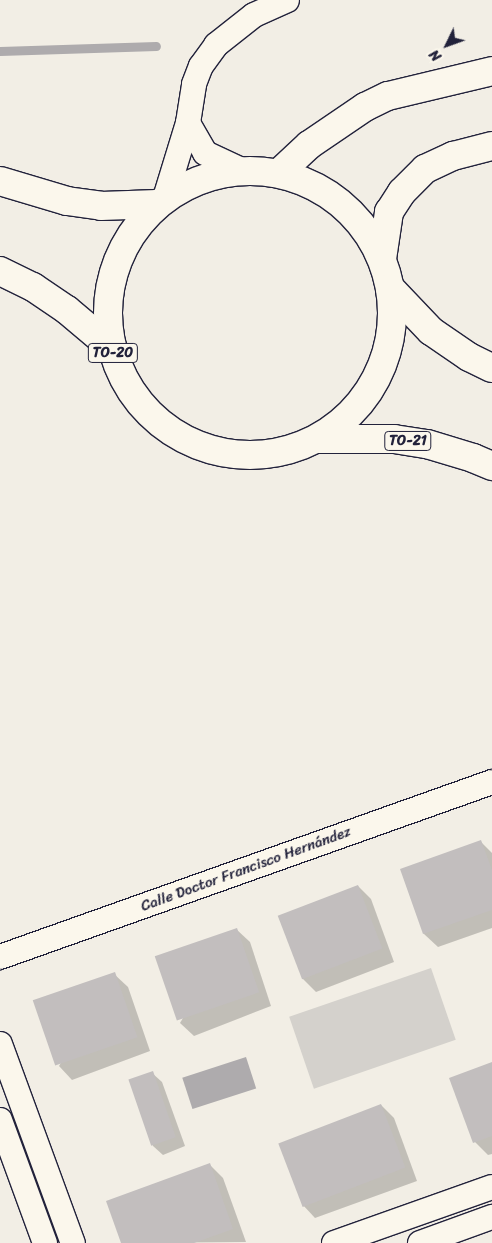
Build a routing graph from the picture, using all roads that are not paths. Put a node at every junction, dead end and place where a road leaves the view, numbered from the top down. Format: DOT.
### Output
graph roads {
  1 [pos="287,0"];
  2 [pos="492,71"];
  3 [pos="188,123"];
  4 [pos="492,146"];
  5 [pos="244,171"];
  6 [pos="279,174"];
  7 [pos="0,181"];
  8 [pos="161,201"];
  9 [pos="382,259"];
  10 [pos="0,271"];
  11 [pos="390,288"];
  12 [pos="111,347"];
  13 [pos="492,368"];
  14 [pos="319,439"];
  15 [pos="492,466"];
  16 [pos="492,782"];
  17 [pos="0,957"];
  18 [pos="0,1044"];
  19 [pos="0,1120"];
  20 [pos="492,1186"];
  21 [pos="492,1216"];
  22 [pos="45,1243"];
  23 [pos="73,1243"];
  24 [pos="334,1243"];
  25 [pos="420,1243"];
  1 -- 3 [label="street"];
  2 -- 6 [label="highway"];
  3 -- 5 [label="street"];
  3 -- 8 [label="street"];
  4 -- 9 [label="highway, TO-20"];
  5 -- 6 [label="highway, TO-20"];
  5 -- 8 [label="highway, TO-20"];
  6 -- 9 [label="highway, TO-20"];
  7 -- 8 [label="highway, TO-20"];
  8 -- 12 [label="highway, TO-20"];
  9 -- 11 [label="highway, TO-20"];
  10 -- 12 [label="highway, TO-20"];
  11 -- 13 [label="highway"];
  11 -- 14 [label="highway, TO-20"];
  12 -- 14 [label="highway, TO-20"];
  14 -- 15 [label="highway, TO-21"];
  16 -- 17 [label="street, Calle Doctor Francisco Hernández"];
  18 -- 23 [label="street"];
  19 -- 22 [label="street"];
  20 -- 24 [label="street"];
  21 -- 25 [label="street"];
}
